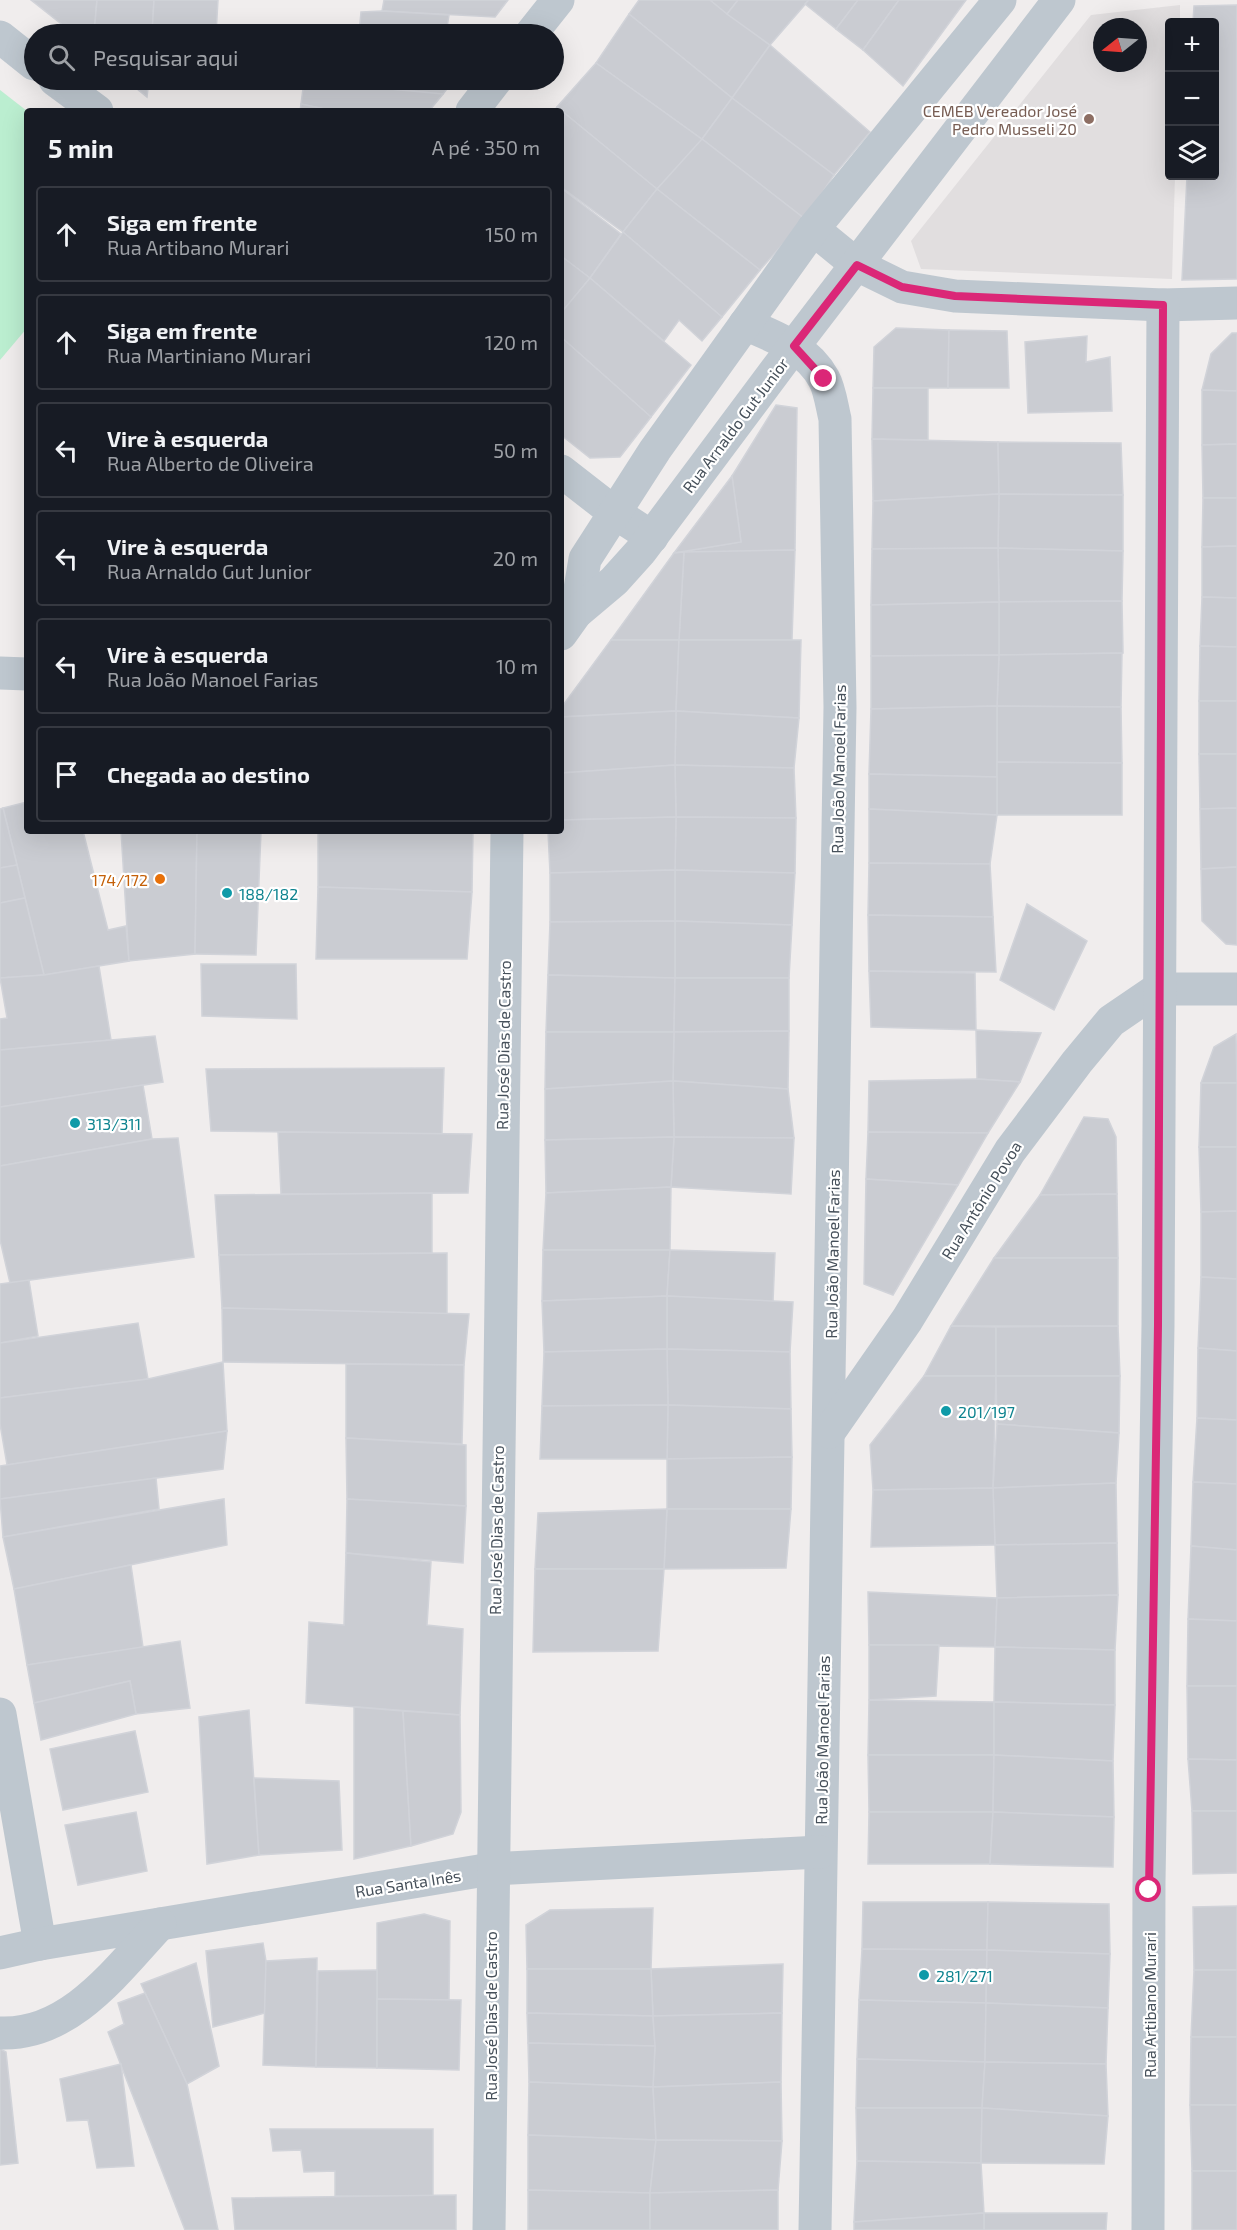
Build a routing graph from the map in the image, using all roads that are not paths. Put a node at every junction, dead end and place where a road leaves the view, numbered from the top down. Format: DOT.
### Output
graph roads {
  1 [pos="558,0"];
  2 [pos="1000,0"];
  3 [pos="1059,0"];
  4 [pos="539,24"];
  5 [pos="0,37"];
  6 [pos="24,56"];
  7 [pos="69,90"];
  8 [pos="488,90"];
  9 [pos="93,108"];
  10 [pos="474,108"];
  11 [pos="813,229"];
  12 [pos="857,265"];
  13 [pos="1237,303"];
  14 [pos="1163,305"];
  15 [pos="745,324"];
  16 [pos="794,346"];
  17 [pos="564,473"];
  18 [pos="615,513"];
  19 [pos="652,537"];
  20 [pos="568,624"];
  21 [pos="0,673"];
  22 [pos="24,674"];
  23 [pos="507,834"];
  24 [pos="1158,989"];
  25 [pos="1237,989"];
  26 [pos="829,1432"];
  27 [pos="0,1714"];
  28 [pos="820,1852"];
  29 [pos="491,1869"];
  30 [pos="160,1924"];
  31 [pos="40,1944"];
  32 [pos="0,1953"];
  33 [pos="0,2033"];
  34 [pos="489,2230"];
  35 [pos="815,2230"];
  36 [pos="1148,2230"];
  1 -- 4 [label="street"];
  2 -- 11 [label="street"];
  3 -- 12 [label="street, Rua Arnaldo Gut Junior"];
  5 -- 6 [label="street"];
  7 -- 9 [label="street"];
  8 -- 10 [label="street"];
  11 -- 12 [label="street"];
  11 -- 15 [label="street"];
  12 -- 14 [label="street"];
  12 -- 16 [label="street, Rua Arnaldo Gut Junior"];
  13 -- 14 [label="street"];
  14 -- 24 [label="street, Rua Artibano Murari"];
  15 -- 16 [label="street, Rua João Manoel Farias"];
  15 -- 18 [label="street"];
  16 -- 19 [label="street, Rua Arnaldo Gut Junior"];
  16 -- 26 [label="street, Rua João Manoel Farias"];
  17 -- 18 [label="street"];
  18 -- 19 [label="street"];
  18 -- 20 [label="street"];
  19 -- 20 [label="street, Rua Arnaldo Gut Junior"];
  21 -- 22 [label="street"];
  23 -- 29 [label="street, Rua José Dias de Castro"];
  24 -- 25 [label="street"];
  24 -- 26 [label="street, Rua Antônio Povoa"];
  24 -- 36 [label="street, Rua Artibano Murari"];
  26 -- 28 [label="street, Rua João Manoel Farias"];
  27 -- 31 [label="street"];
  28 -- 29 [label="street, Rua Santa Inês"];
  28 -- 35 [label="street, Rua João Manoel Farias"];
  29 -- 30 [label="street, Rua Santa Inês"];
  29 -- 34 [label="street, Rua José Dias de Castro"];
  30 -- 31 [label="street, Rua Santa Inês"];
  30 -- 33 [label="street"];
  31 -- 32 [label="street, Rua Santa Inês"];
}
